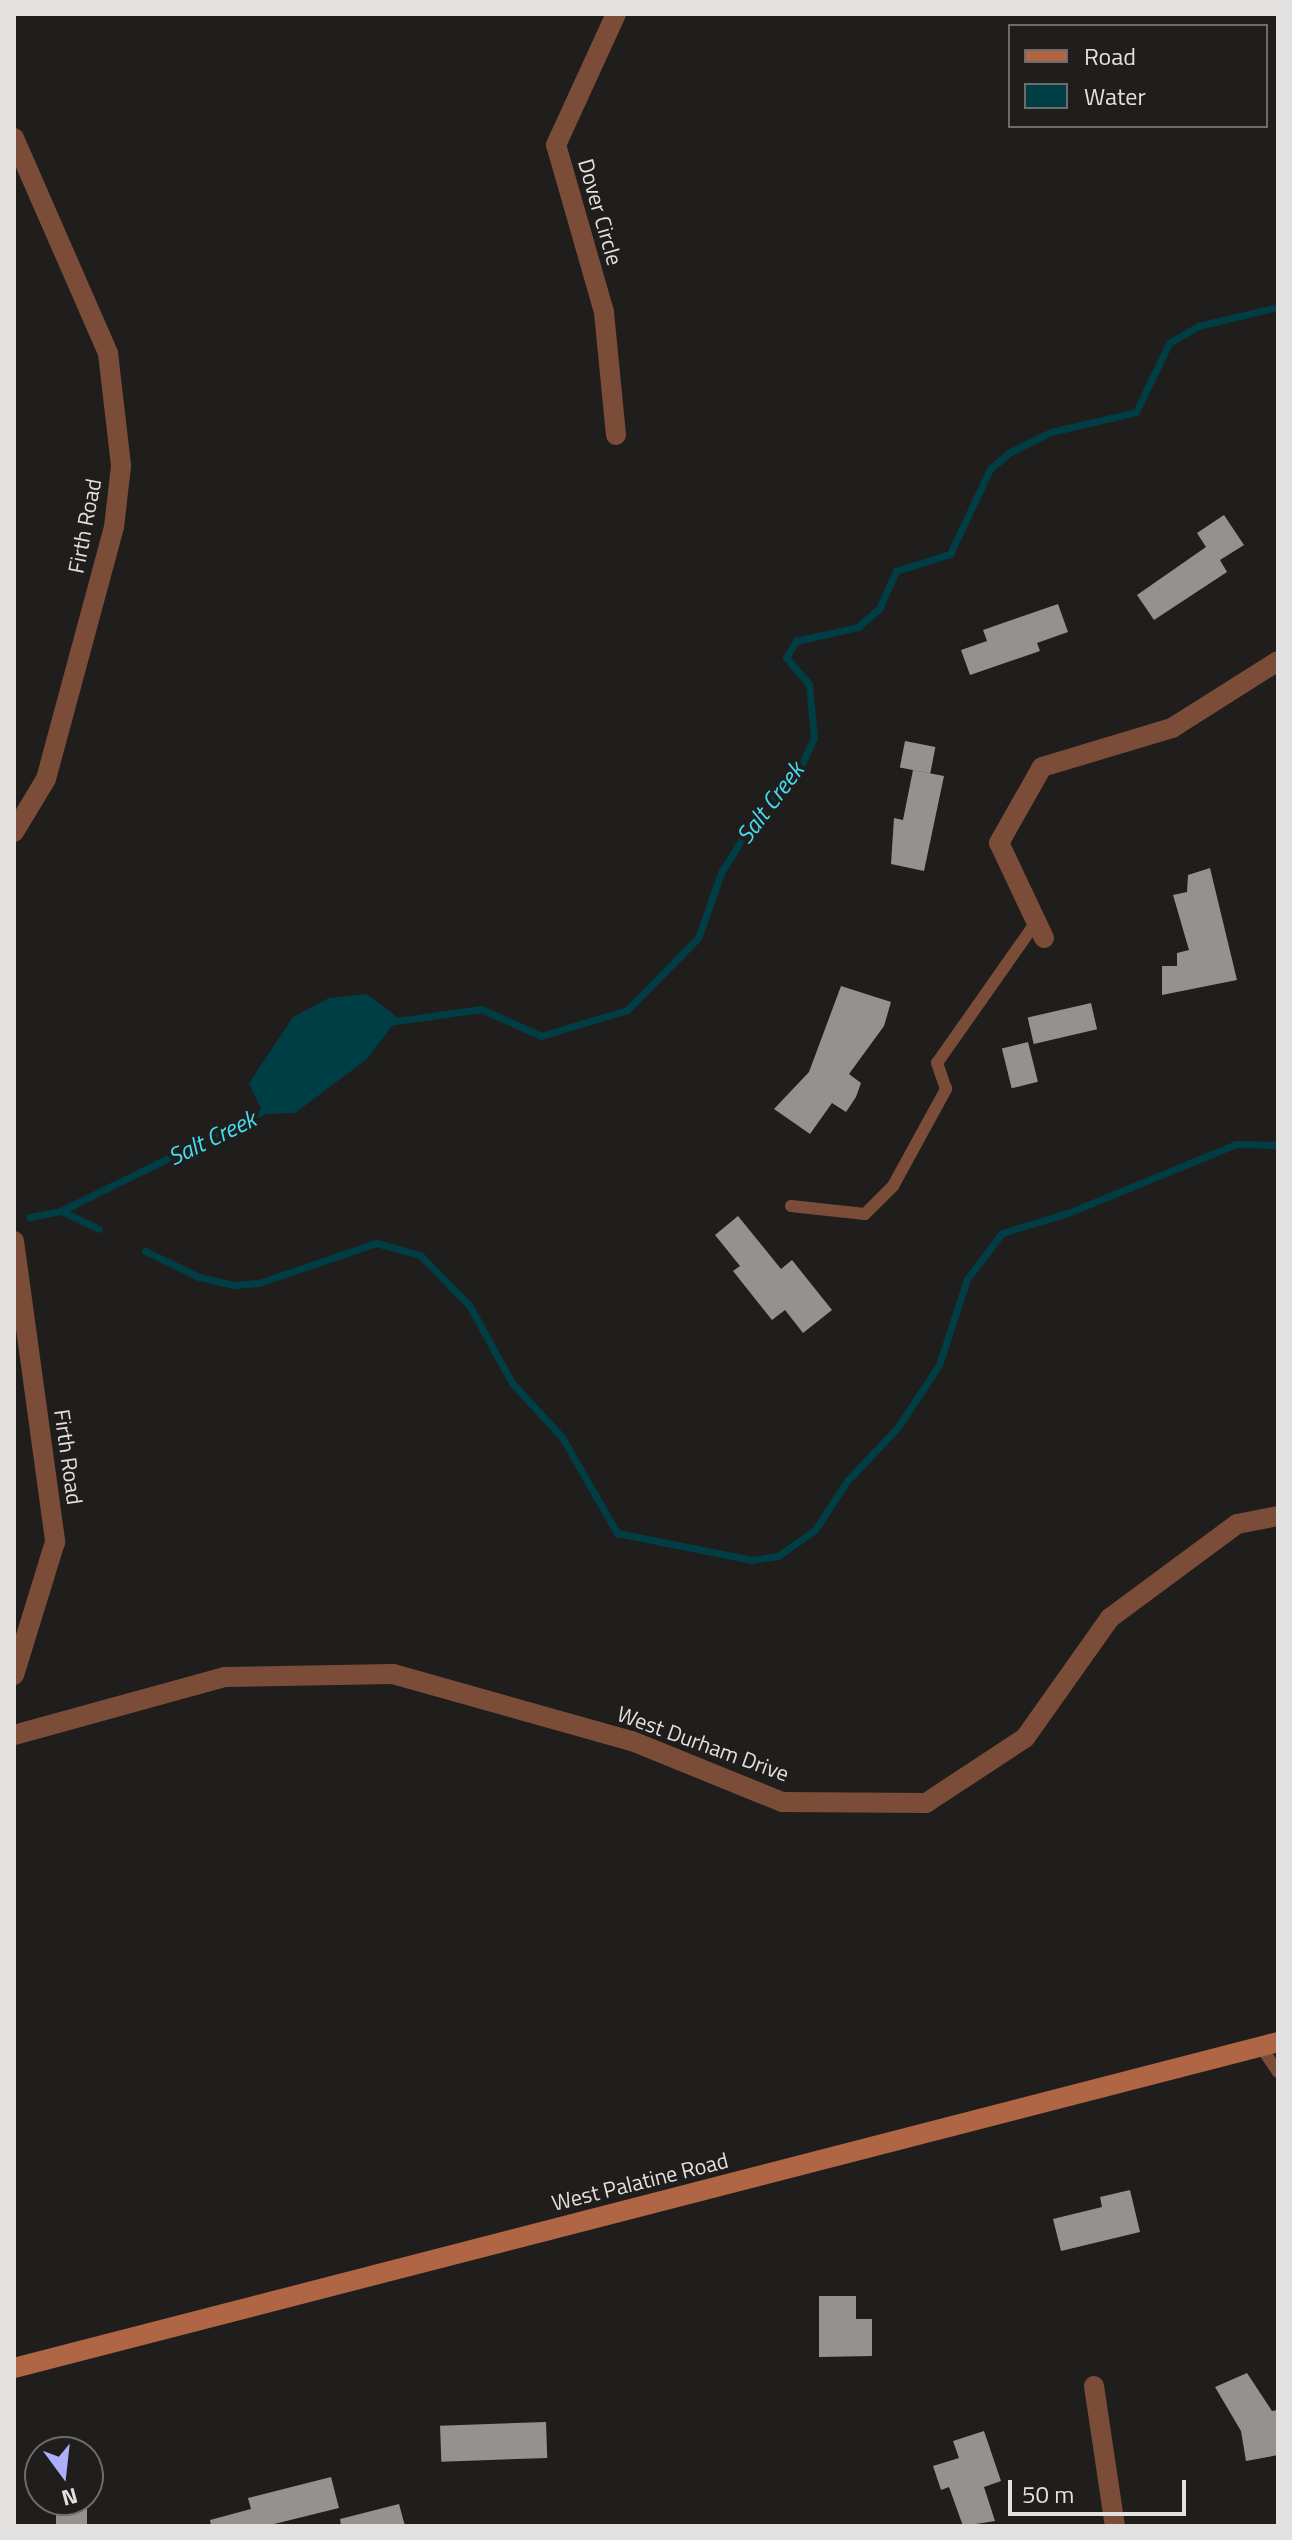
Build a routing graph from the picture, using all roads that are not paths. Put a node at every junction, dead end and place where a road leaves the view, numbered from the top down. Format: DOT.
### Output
graph roads {
  1 [pos="616,14"];
  2 [pos="14,138"];
  3 [pos="616,435"];
  4 [pos="1278,661"];
  5 [pos="14,832"];
  6 [pos="1040,930"];
  7 [pos="791,1206"];
  8 [pos="14,1241"];
  9 [pos="1278,1516"];
  10 [pos="14,1675"];
  11 [pos="14,1735"];
  12 [pos="1269,2044"];
  13 [pos="1278,2072"];
  14 [pos="14,2368"];
  15 [pos="1094,2386"];
  16 [pos="1115,2526"];
  1 -- 3 [label="street, Dover Circle"];
  2 -- 5 [label="street, Firth Road"];
  4 -- 6 [label="street"];
  6 -- 7 [label="lane"];
  8 -- 10 [label="street, Firth Road"];
  9 -- 11 [label="street, West Durham Drive"];
  12 -- 13 [label="lane"];
  12 -- 14 [label="main road, West Palatine Road"];
  15 -- 16 [label="street"];
}
